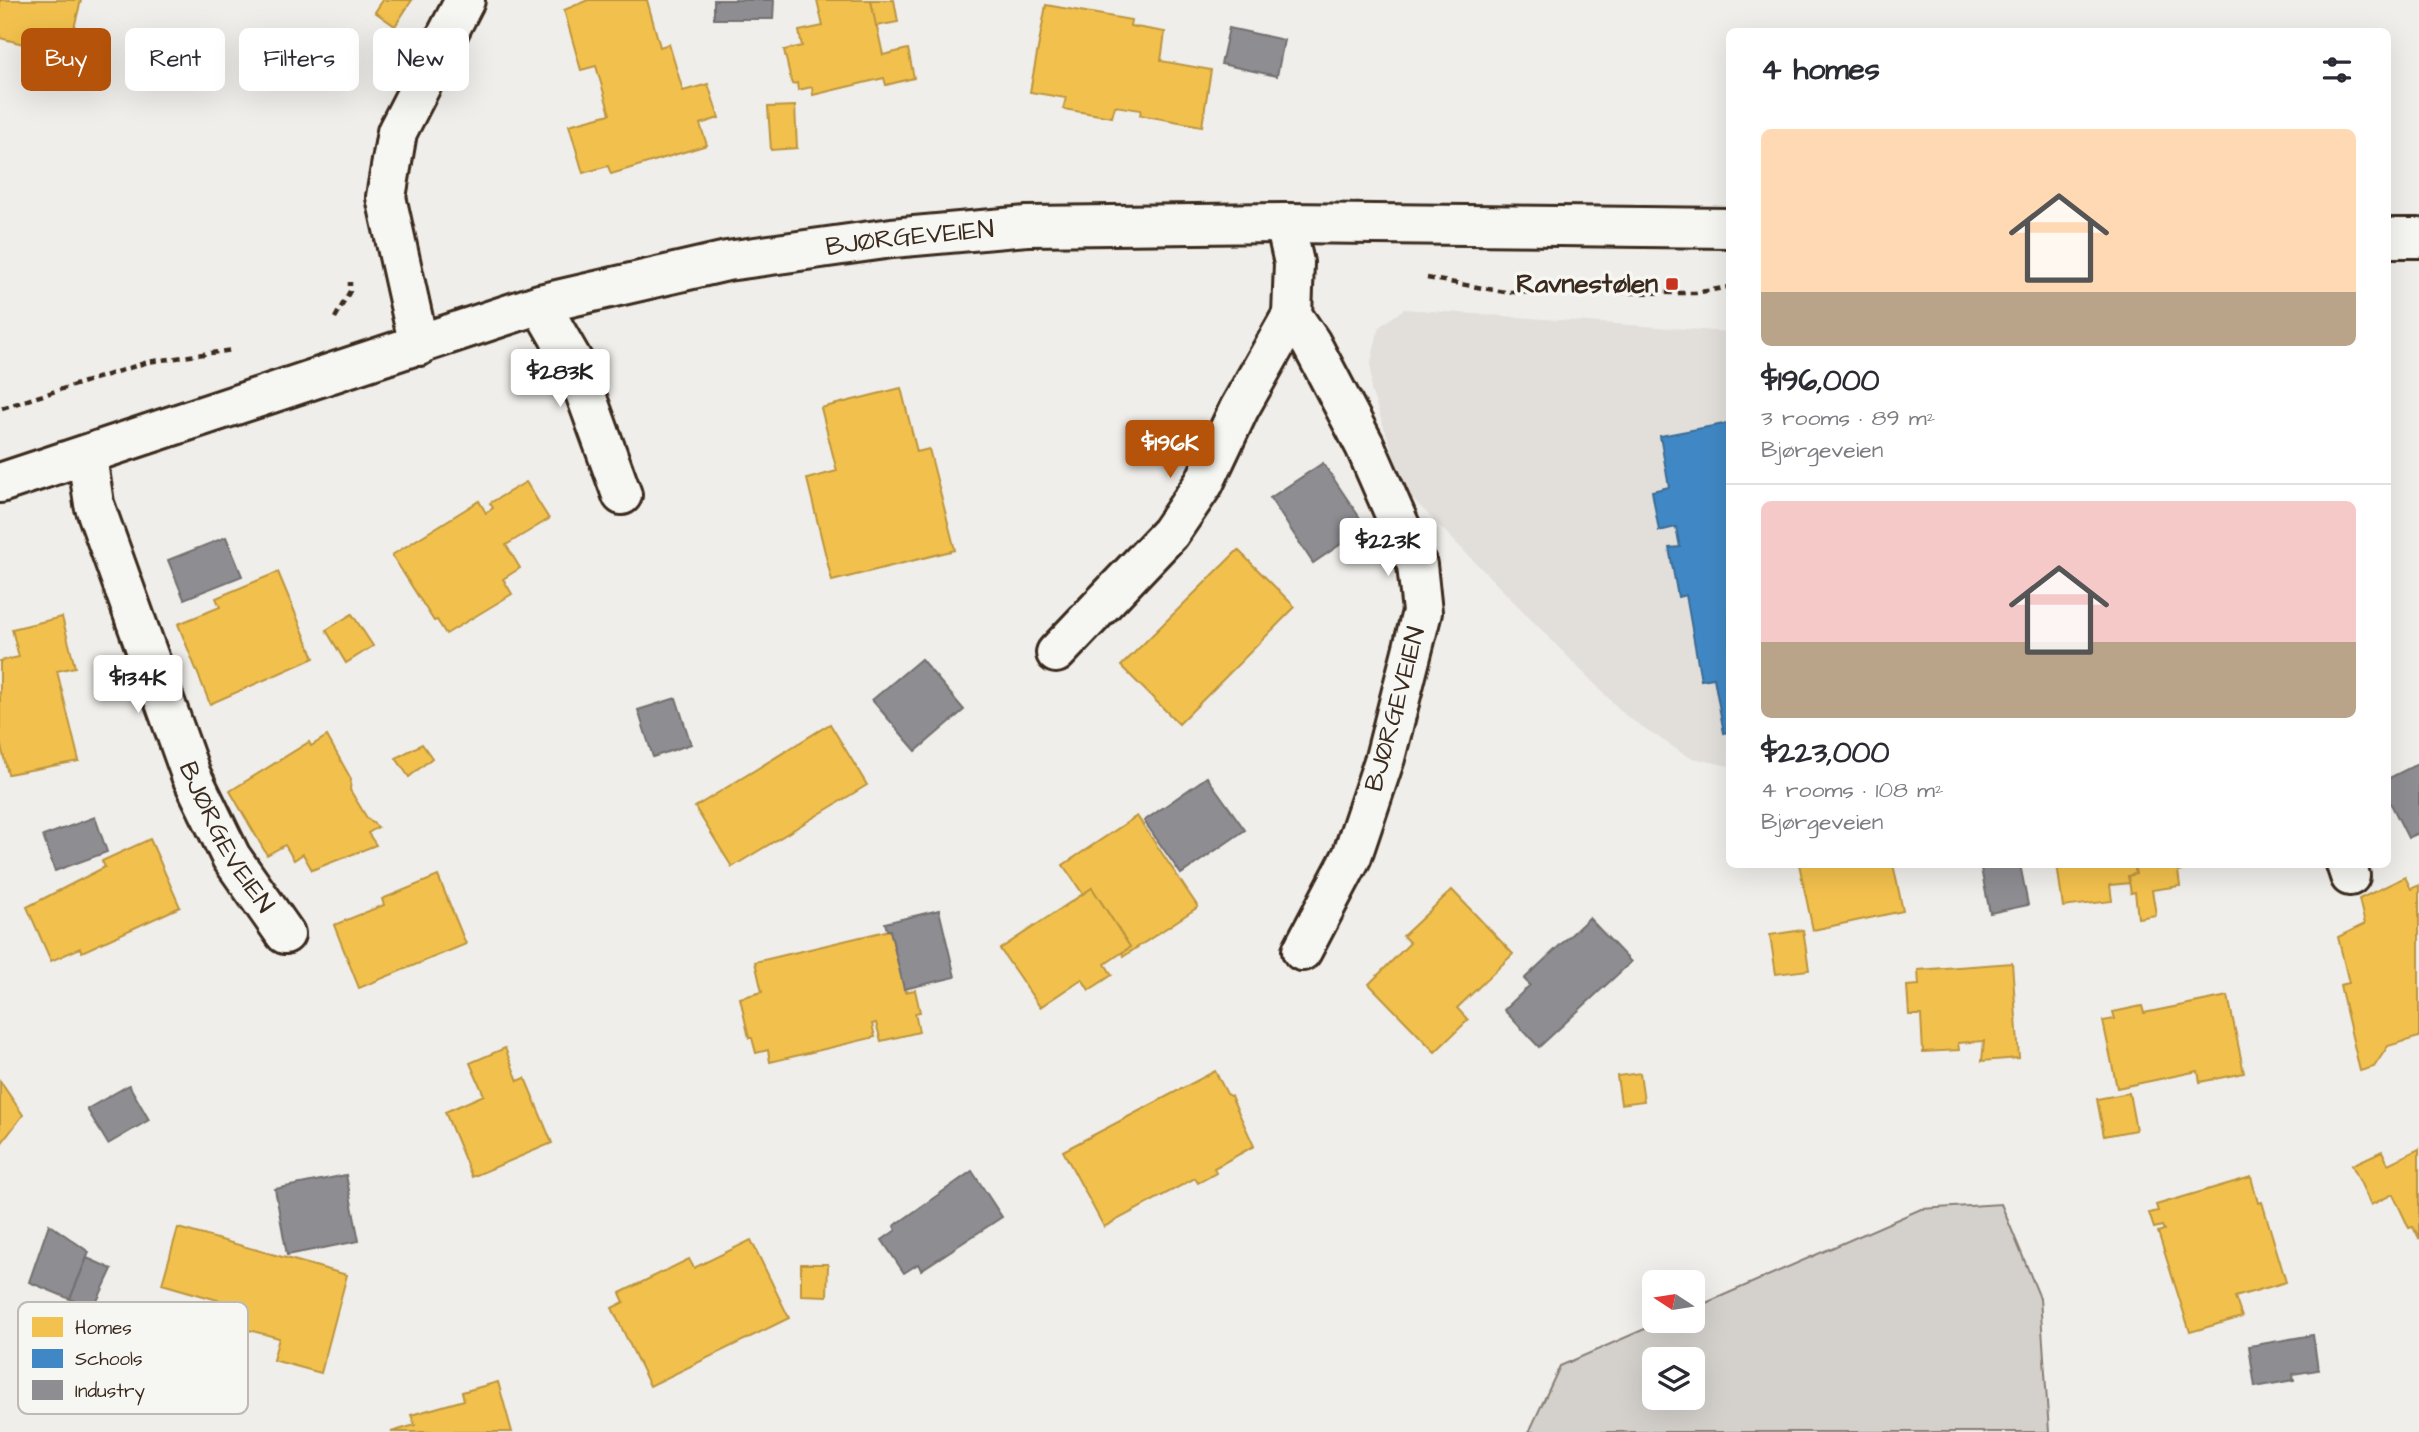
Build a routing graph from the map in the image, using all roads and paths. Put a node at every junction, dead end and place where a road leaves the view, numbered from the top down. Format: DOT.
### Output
graph roads {
  1 [pos="465,0"];
  2 [pos="1285,223"];
  3 [pos="1726,228"];
  4 [pos="2391,238"];
  5 [pos="2419,238"];
  6 [pos="1423,277"];
  7 [pos="350,278"];
  8 [pos="1726,288"];
  9 [pos="540,304"];
  10 [pos="1292,315"];
  11 [pos="332,324"];
  12 [pos="419,346"];
  13 [pos="237,349"];
  14 [pos="2,408"];
  15 [pos="86,456"];
  16 [pos="0,483"];
  17 [pos="622,495"];
  18 [pos="1056,653"];
  19 [pos="285,934"];
  20 [pos="1302,951"];
  1 -- 12 [label="street"];
  2 -- 3 [label="street, BJØRGEVEIEN"];
  2 -- 9 [label="street, BJØRGEVEIEN"];
  2 -- 10 [label="street"];
  4 -- 5 [label="street"];
  6 -- 8 [label="path"];
  7 -- 11 [label="path"];
  9 -- 12 [label="street, BJØRGEVEIEN"];
  9 -- 17 [label="street"];
  10 -- 18 [label="street"];
  10 -- 20 [label="street, BJØRGEVEIEN"];
  12 -- 15 [label="street, BJØRGEVEIEN"];
  13 -- 14 [label="path"];
  15 -- 16 [label="street, BJØRGEVEIEN"];
  15 -- 19 [label="street, BJØRGEVEIEN"];
}
